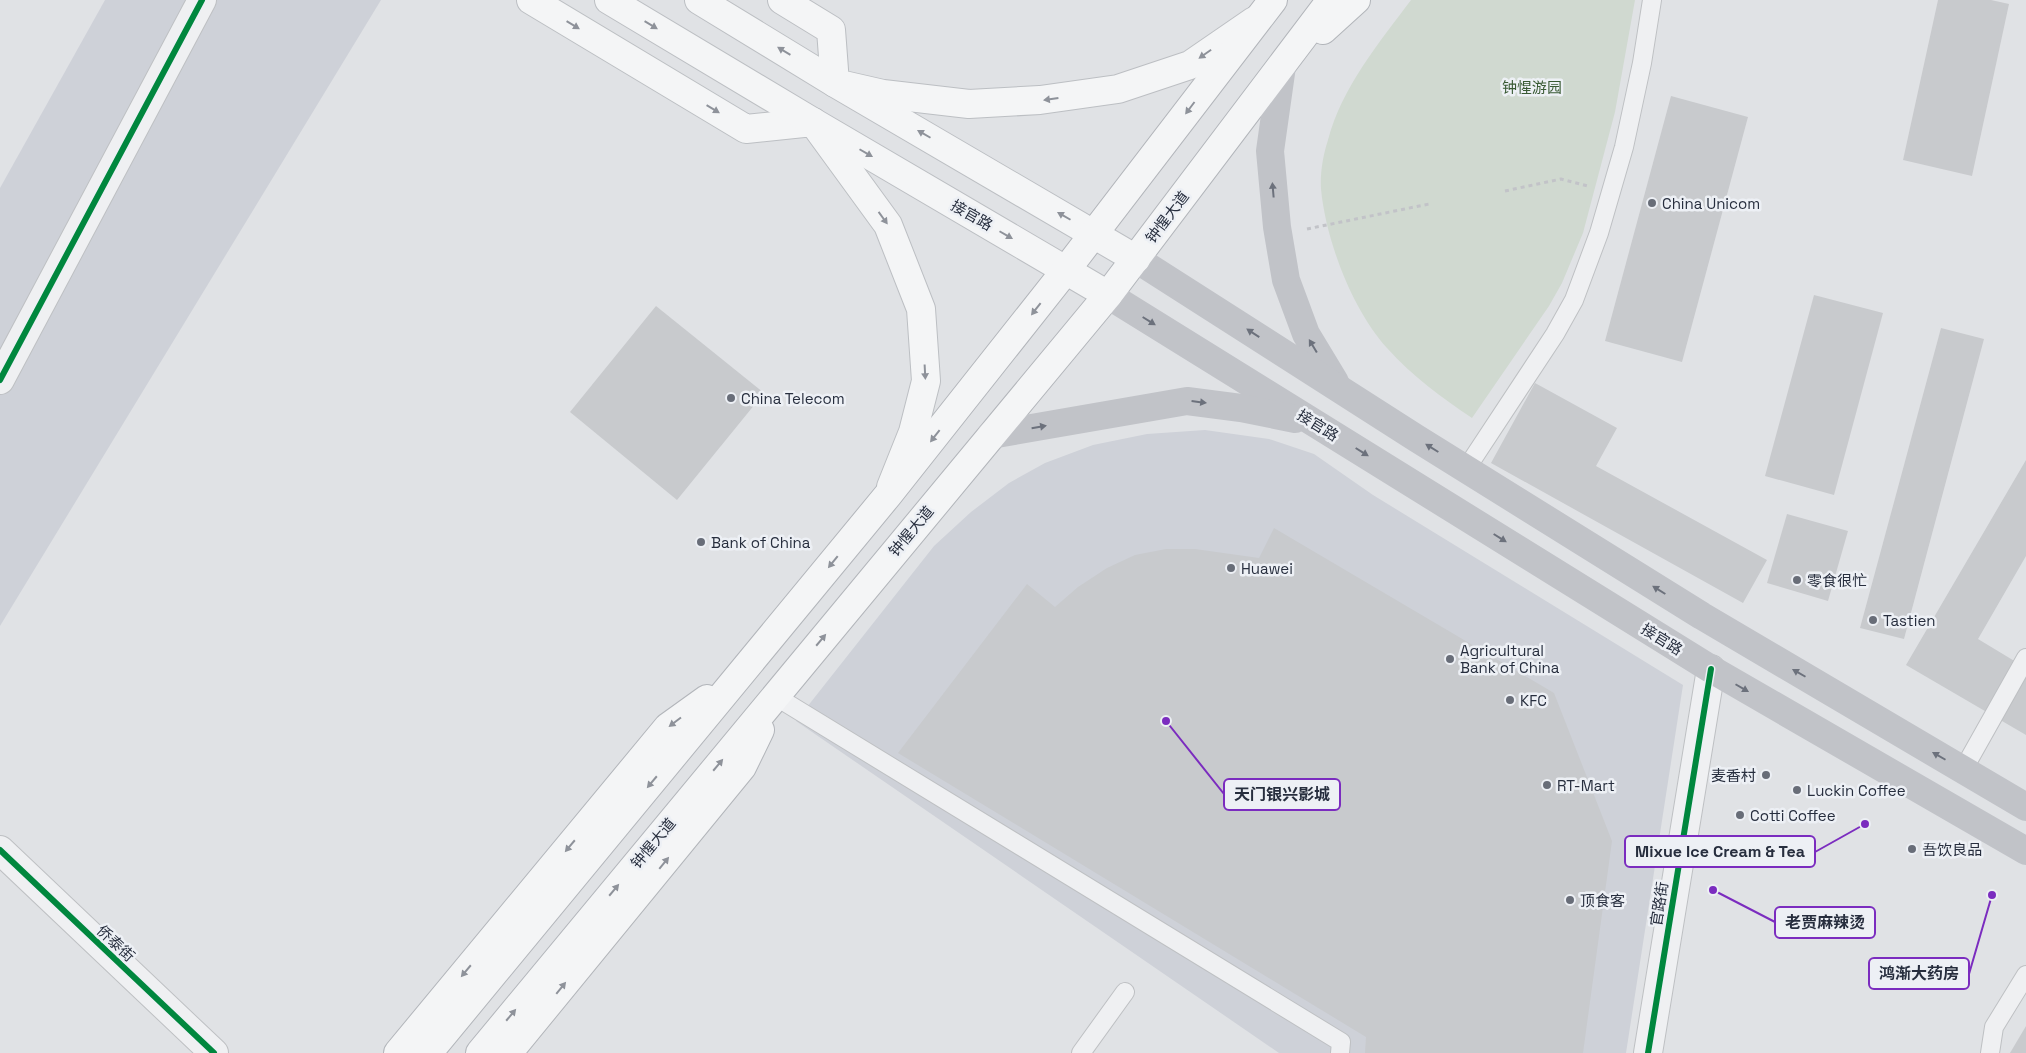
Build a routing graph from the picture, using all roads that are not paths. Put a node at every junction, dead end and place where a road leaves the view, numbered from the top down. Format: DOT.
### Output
graph roads {
  1 [pos="202,0"];
  2 [pos="531,0"];
  3 [pos="609,0"];
  4 [pos="699,0"];
  5 [pos="782,0"];
  6 [pos="1331,0"];
  7 [pos="1356,0"];
  8 [pos="1652,0"];
  9 [pos="1266,6"];
  10 [pos="1282,66"];
  11 [pos="835,83"];
  12 [pos="813,122"];
  13 [pos="1095,234"];
  14 [pos="1136,259"];
  15 [pos="1066,270"];
  16 [pos="1108,295"];
  17 [pos="0,380"];
  18 [pos="1338,388"];
  19 [pos="1316,424"];
  20 [pos="991,435"];
  21 [pos="1466,469"];
  22 [pos="888,495"];
  23 [pos="2026,658"];
  24 [pos="1711,670"];
  25 [pos="742,672"];
  26 [pos="775,696"];
  27 [pos="1963,770"];
  28 [pos="2026,807"];
  29 [pos="0,850"];
  30 [pos="2026,851"];
  31 [pos="2026,975"];
  32 [pos="1125,992"];
  33 [pos="214,1053"];
  34 [pos="398,1053"];
  35 [pos="428,1053"];
  36 [pos="480,1053"];
  37 [pos="508,1053"];
  38 [pos="1081,1053"];
  39 [pos="1340,1053"];
  40 [pos="1648,1053"];
  41 [pos="1990,1053"];
  1 -- 17 [label="street"];
  2 -- 12 [label="main road, one-way"];
  3 -- 12 [label="main road, 接官路, one-way"];
  11 -- 4 [label="main road, one-way"];
  5 -- 11 [label="main road"];
  6 -- 10 [label="main road, 钟惺大道"];
  7 -- 10 [label="main road"];
  8 -- 21 [label="lane"];
  9 -- 11 [label="main road, one-way"];
  9 -- 13 [label="main road, one-way"];
  10 -- 14 [label="main road, 钟惺大道"];
  18 -- 10 [label="main road, one-way"];
  13 -- 11 [label="main road, one-way"];
  12 -- 15 [label="main road, 接官路, one-way"];
  12 -- 22 [label="main road, one-way"];
  13 -- 14 [label="main road"];
  13 -- 15 [label="main road"];
  14 -- 16 [label="main road, 钟惺大道"];
  18 -- 14 [label="main road, one-way"];
  15 -- 16 [label="main road, 接官路"];
  15 -- 22 [label="main road, one-way"];
  16 -- 19 [label="main road, 接官路, one-way"];
  16 -- 20 [label="main road, 钟惺大道"];
  21 -- 18 [label="main road, one-way"];
  20 -- 19 [label="main road, one-way"];
  19 -- 24 [label="main road, 接官路, one-way"];
  26 -- 20 [label="main road, 钟惺大道, one-way"];
  27 -- 21 [label="main road, one-way"];
  22 -- 25 [label="main road, one-way"];
  23 -- 27 [label="lane"];
  24 -- 30 [label="main road, 接官路, one-way"];
  24 -- 40 [label="street, 官路街"];
  25 -- 34 [label="main road, one-way"];
  25 -- 35 [label="main road, one-way"];
  36 -- 26 [label="main road, 钟惺大道, one-way"];
  37 -- 26 [label="main road, one-way"];
  26 -- 39 [label="lane"];
  27 -- 28 [label="main road"];
  29 -- 33 [label="street, 侨泰街"];
  31 -- 41 [label="lane"];
  32 -- 38 [label="lane"];
}
